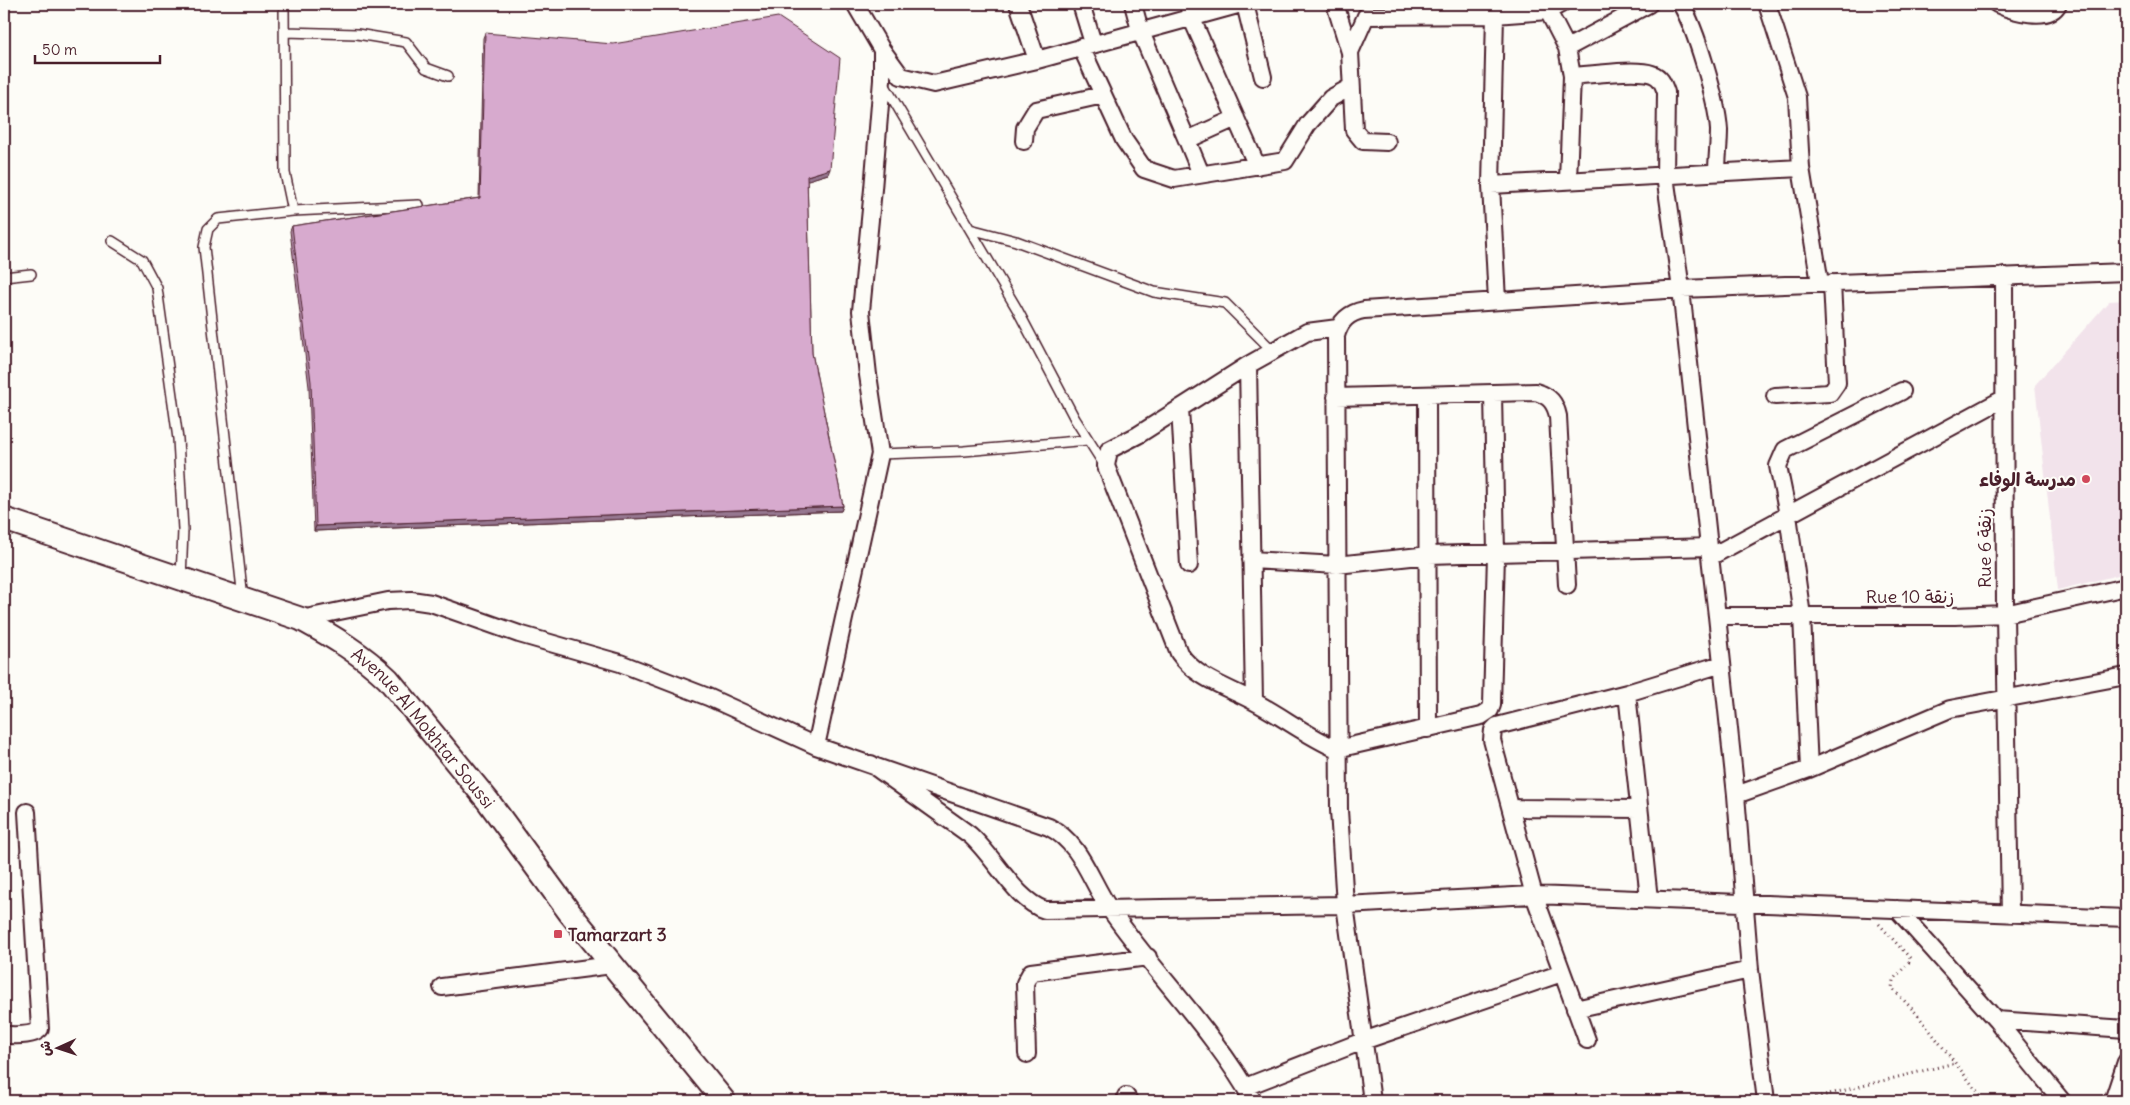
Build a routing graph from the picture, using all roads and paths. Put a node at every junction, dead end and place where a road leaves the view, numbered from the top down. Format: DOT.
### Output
graph roads {
  1 [pos="284,4"];
  2 [pos="855,4"];
  3 [pos="1018,4"];
  4 [pos="1081,4"];
  5 [pos="1132,4"];
  6 [pos="1241,4"];
  7 [pos="1245,4"];
  8 [pos="1335,4"];
  9 [pos="1649,4"];
  10 [pos="1681,4"];
  11 [pos="1767,4"];
  12 [pos="1997,4"];
  13 [pos="2058,4"];
  14 [pos="1555,7"];
  15 [pos="1189,10"];
  16 [pos="1495,15"];
  17 [pos="1140,30"];
  18 [pos="285,32"];
  19 [pos="1087,45"];
  20 [pos="1567,48"];
  21 [pos="882,50"];
  22 [pos="1350,52"];
  23 [pos="1037,60"];
  24 [pos="448,76"];
  25 [pos="1572,76"];
  26 [pos="1263,77"];
  27 [pos="882,80"];
  28 [pos="1351,86"];
  29 [pos="1103,95"];
  30 [pos="1236,118"];
  31 [pos="1187,140"];
  32 [pos="1024,141"];
  33 [pos="1387,142"];
  34 [pos="1258,166"];
  35 [pos="1801,168"];
  36 [pos="1717,172"];
  37 [pos="1201,174"];
  38 [pos="1665,176"];
  39 [pos="1568,180"];
  40 [pos="1491,185"];
  41 [pos="419,205"];
  42 [pos="293,211"];
  43 [pos="970,229"];
  44 [pos="112,241"];
  45 [pos="2126,272"];
  46 [pos="31,274"];
  47 [pos="2004,276"];
  48 [pos="4,277"];
  49 [pos="1826,283"];
  50 [pos="1681,289"];
  51 [pos="1497,301"];
  52 [pos="1338,328"];
  53 [pos="1273,350"];
  54 [pos="1248,365"];
  55 [pos="1902,391"];
  56 [pos="1493,393"];
  57 [pos="1427,395"];
  58 [pos="1775,396"];
  59 [pos="1336,397"];
  60 [pos="2003,399"];
  61 [pos="1180,408"];
  62 [pos="1088,440"];
  63 [pos="880,454"];
  64 [pos="1106,466"];
  65 [pos="1788,515"];
  66 [pos="4,519"];
  67 [pos="1566,552"];
  68 [pos="1710,552"];
  69 [pos="1496,554"];
  70 [pos="1429,555"];
  71 [pos="1251,560"];
  72 [pos="1189,565"];
  73 [pos="1336,565"];
  74 [pos="181,579"];
  75 [pos="1568,585"];
  76 [pos="2126,586"];
  77 [pos="243,599"];
  78 [pos="2004,614"];
  79 [pos="1717,616"];
  80 [pos="1802,616"];
  81 [pos="300,619"];
  82 [pos="1722,664"];
  83 [pos="2126,676"];
  84 [pos="1626,693"];
  85 [pos="2006,700"];
  86 [pos="1254,701"];
  87 [pos="1428,729"];
  88 [pos="816,746"];
  89 [pos="1337,750"];
  90 [pos="871,764"];
  91 [pos="1809,769"];
  92 [pos="1736,795"];
  93 [pos="1511,808"];
  94 [pos="1639,809"];
  95 [pos="27,812"];
  96 [pos="1534,895"];
  97 [pos="1649,899"];
  98 [pos="1744,903"];
  99 [pos="1345,905"];
  100 [pos="1109,908"];
  101 [pos="1864,908"];
  102 [pos="1897,909"];
  103 [pos="2010,914"];
  104 [pos="2126,918"];
  105 [pos="1148,957"];
  106 [pos="612,965"];
  107 [pos="1750,970"];
  108 [pos="1562,973"];
  109 [pos="442,987"];
  110 [pos="1575,1009"];
  111 [pos="1996,1020"];
  112 [pos="2126,1029"];
  113 [pos="4,1035"];
  114 [pos="1587,1040"];
  115 [pos="1363,1041"];
  116 [pos="1027,1054"];
  117 [pos="2126,1062"];
  118 [pos="1955,1063"];
  119 [pos="1245,1087"];
  120 [pos="724,1101"];
  121 [pos="1253,1101"];
  122 [pos="1372,1101"];
  123 [pos="1766,1101"];
  124 [pos="1801,1101"];
  125 [pos="1985,1101"];
  126 [pos="2062,1101"];
  127 [pos="2113,1101"];
  1 -- 18 [label="lane"];
  2 -- 21 [label="street"];
  3 -- 23 [label="street"];
  4 -- 19 [label="street"];
  5 -- 17 [label="street"];
  6 -- 15 [label="street"];
  7 -- 26 [label="street"];
  8 -- 22 [label="street"];
  9 -- 20 [label="street"];
  10 -- 36 [label="street"];
  11 -- 35 [label="street"];
  12 -- 13 [label="street"];
  14 -- 16 [label="street"];
  14 -- 20 [label="street"];
  15 -- 17 [label="street"];
  15 -- 30 [label="street"];
  16 -- 22 [label="street"];
  16 -- 40 [label="street"];
  17 -- 19 [label="street"];
  17 -- 31 [label="street"];
  18 -- 24 [label="lane"];
  18 -- 42 [label="lane"];
  19 -- 23 [label="street"];
  19 -- 29 [label="street"];
  20 -- 25 [label="street"];
  21 -- 23 [label="street"];
  21 -- 27 [label="street"];
  22 -- 28 [label="street"];
  25 -- 38 [label="street"];
  25 -- 39 [label="street"];
  27 -- 43 [label="lane"];
  27 -- 63 [label="street"];
  28 -- 33 [label="street"];
  28 -- 34 [label="street"];
  29 -- 32 [label="street"];
  29 -- 37 [label="street"];
  30 -- 31 [label="street"];
  30 -- 34 [label="street"];
  31 -- 37 [label="street"];
  34 -- 37 [label="street"];
  35 -- 36 [label="street"];
  35 -- 49 [label="street"];
  36 -- 38 [label="street"];
  38 -- 39 [label="street"];
  38 -- 50 [label="street"];
  39 -- 40 [label="street"];
  40 -- 51 [label="street"];
  41 -- 42 [label="lane"];
  42 -- 77 [label="lane"];
  43 -- 53 [label="lane"];
  43 -- 62 [label="lane"];
  44 -- 74 [label="lane"];
  45 -- 47 [label="street"];
  46 -- 48 [label="lane"];
  47 -- 49 [label="street"];
  47 -- 60 [label="street, Rue 6 زنقة"];
  49 -- 50 [label="street"];
  49 -- 58 [label="street"];
  50 -- 51 [label="street"];
  50 -- 68 [label="street"];
  51 -- 52 [label="street"];
  52 -- 53 [label="street"];
  52 -- 59 [label="street"];
  53 -- 54 [label="street"];
  54 -- 61 [label="street"];
  54 -- 71 [label="street"];
  55 -- 65 [label="street"];
  56 -- 57 [label="street"];
  56 -- 67 [label="street"];
  56 -- 69 [label="street"];
  57 -- 59 [label="street"];
  57 -- 70 [label="street"];
  59 -- 73 [label="street"];
  60 -- 65 [label="street"];
  60 -- 78 [label="street, Rue 6 زنقة"];
  61 -- 64 [label="street"];
  61 -- 72 [label="street"];
  62 -- 63 [label="lane"];
  62 -- 64 [label="lane"];
  63 -- 88 [label="street"];
  64 -- 86 [label="street"];
  65 -- 68 [label="street"];
  65 -- 80 [label="street"];
  66 -- 74 [label="street, Avenue Al Mokhtar Soussi"];
  67 -- 68 [label="street"];
  67 -- 69 [label="street"];
  67 -- 75 [label="street"];
  68 -- 79 [label="street"];
  69 -- 70 [label="street"];
  69 -- 87 [label="street"];
  70 -- 73 [label="street"];
  70 -- 87 [label="street"];
  71 -- 73 [label="street"];
  71 -- 86 [label="street"];
  73 -- 89 [label="street"];
  74 -- 77 [label="street, Avenue Al Mokhtar Soussi"];
  76 -- 78 [label="street, Rue 10 زنقة"];
  77 -- 81 [label="street, Avenue Al Mokhtar Soussi"];
  78 -- 80 [label="street, Rue 10 زنقة"];
  78 -- 85 [label="street, Rue 6 زنقة"];
  79 -- 80 [label="street, Rue 10 زنقة"];
  79 -- 82 [label="street"];
  80 -- 91 [label="street"];
  81 -- 88 [label="street"];
  81 -- 106 [label="street, Avenue Al Mokhtar Soussi"];
  82 -- 84 [label="street"];
  82 -- 92 [label="street"];
  83 -- 85 [label="street"];
  84 -- 93 [label="street"];
  84 -- 94 [label="street"];
  85 -- 91 [label="street"];
  85 -- 103 [label="street, Rue 6 زنقة"];
  86 -- 89 [label="street"];
  87 -- 89 [label="street"];
  88 -- 90 [label="street"];
  89 -- 99 [label="street"];
  90 -- 100 [label="street"];
  90 -- 100 [label="street"];
  91 -- 92 [label="street"];
  92 -- 98 [label="street"];
  93 -- 94 [label="street"];
  93 -- 96 [label="street"];
  94 -- 97 [label="street"];
  95 -- 113 [label="street"];
  96 -- 97 [label="street"];
  96 -- 99 [label="street"];
  96 -- 108 [label="street"];
  97 -- 98 [label="street"];
  98 -- 101 [label="street"];
  98 -- 107 [label="street"];
  99 -- 100 [label="street"];
  99 -- 115 [label="street"];
  100 -- 105 [label="street"];
  101 -- 102 [label="street"];
  101 -- 118 [label="path"];
  102 -- 103 [label="street"];
  102 -- 111 [label="street"];
  103 -- 104 [label="street"];
  105 -- 116 [label="street"];
  105 -- 119 [label="street"];
  106 -- 109 [label="street"];
  106 -- 120 [label="street, Avenue Al Mokhtar Soussi"];
  107 -- 110 [label="street"];
  107 -- 123 [label="street"];
  108 -- 110 [label="street"];
  108 -- 115 [label="street"];
  110 -- 114 [label="street"];
  111 -- 112 [label="street"];
  111 -- 126 [label="street"];
  115 -- 119 [label="street"];
  115 -- 122 [label="street"];
  117 -- 127 [label="street"];
  118 -- 124 [label="path"];
  118 -- 125 [label="path"];
  119 -- 121 [label="street"];
}
